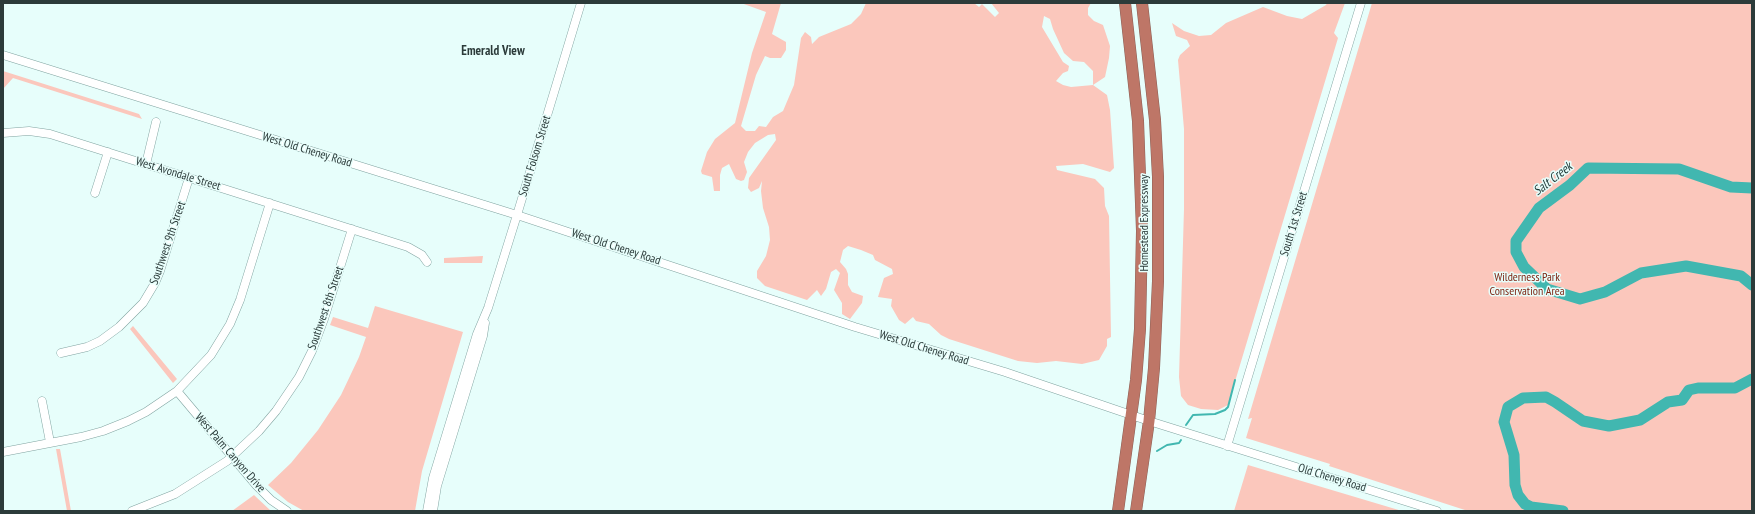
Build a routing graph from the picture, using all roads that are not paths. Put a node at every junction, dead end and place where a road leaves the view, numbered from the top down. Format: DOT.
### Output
graph roads {
  1 [pos="581,3"];
  2 [pos="1125,3"];
  3 [pos="1142,3"];
  4 [pos="1361,3"];
  5 [pos="3,55"];
  6 [pos="156,122"];
  7 [pos="3,133"];
  8 [pos="108,152"];
  9 [pos="146,164"];
  10 [pos="189,178"];
  11 [pos="95,193"];
  12 [pos="270,203"];
  13 [pos="517,215"];
  14 [pos="352,229"];
  15 [pos="427,262"];
  16 [pos="488,308"];
  17 [pos="61,353"];
  18 [pos="177,391"];
  19 [pos="42,401"];
  20 [pos="1132,415"];
  21 [pos="1148,421"];
  22 [pos="50,442"];
  23 [pos="1227,446"];
  24 [pos="3,452"];
  25 [pos="232,456"];
  26 [pos="132,511"];
  27 [pos="287,511"];
  28 [pos="427,511"];
  29 [pos="433,511"];
  30 [pos="1118,511"];
  31 [pos="1136,511"];
  32 [pos="1437,511"];
  1 -- 13 [label="street, South Folsom Street"];
  2 -- 20 [label="highway, Homestead Expressway"];
  3 -- 21 [label="highway, Homestead Expressway"];
  4 -- 23 [label="street, South 1st Street"];
  5 -- 13 [label="street, West Old Cheney Road"];
  6 -- 9 [label="street"];
  7 -- 8 [label="street, West Avondale Street"];
  8 -- 9 [label="street, West Avondale Street"];
  8 -- 11 [label="street"];
  9 -- 10 [label="street, West Avondale Street"];
  10 -- 12 [label="street, West Avondale Street"];
  10 -- 17 [label="street, Southwest 9th Street"];
  12 -- 14 [label="street, West Avondale Street"];
  12 -- 18 [label="street"];
  13 -- 16 [label="street, South Folsom Street"];
  13 -- 20 [label="street, West Old Cheney Road"];
  14 -- 15 [label="street, West Avondale Street"];
  14 -- 25 [label="street, Southwest 8th Street"];
  16 -- 28 [label="street, South Folsom Street"];
  16 -- 29 [label="street, South Folsom Street"];
  18 -- 22 [label="street"];
  18 -- 25 [label="street, West Palm Canyon Drive"];
  19 -- 22 [label="street"];
  20 -- 21 [label="street, West Old Cheney Road"];
  20 -- 30 [label="highway, Homestead Expressway"];
  21 -- 23 [label="street, West Old Cheney Road"];
  21 -- 31 [label="highway, Homestead Expressway"];
  22 -- 24 [label="street"];
  23 -- 32 [label="street, Old Cheney Road"];
  25 -- 26 [label="street, Southwest 8th Street"];
  25 -- 27 [label="street, West Palm Canyon Drive"];
}
